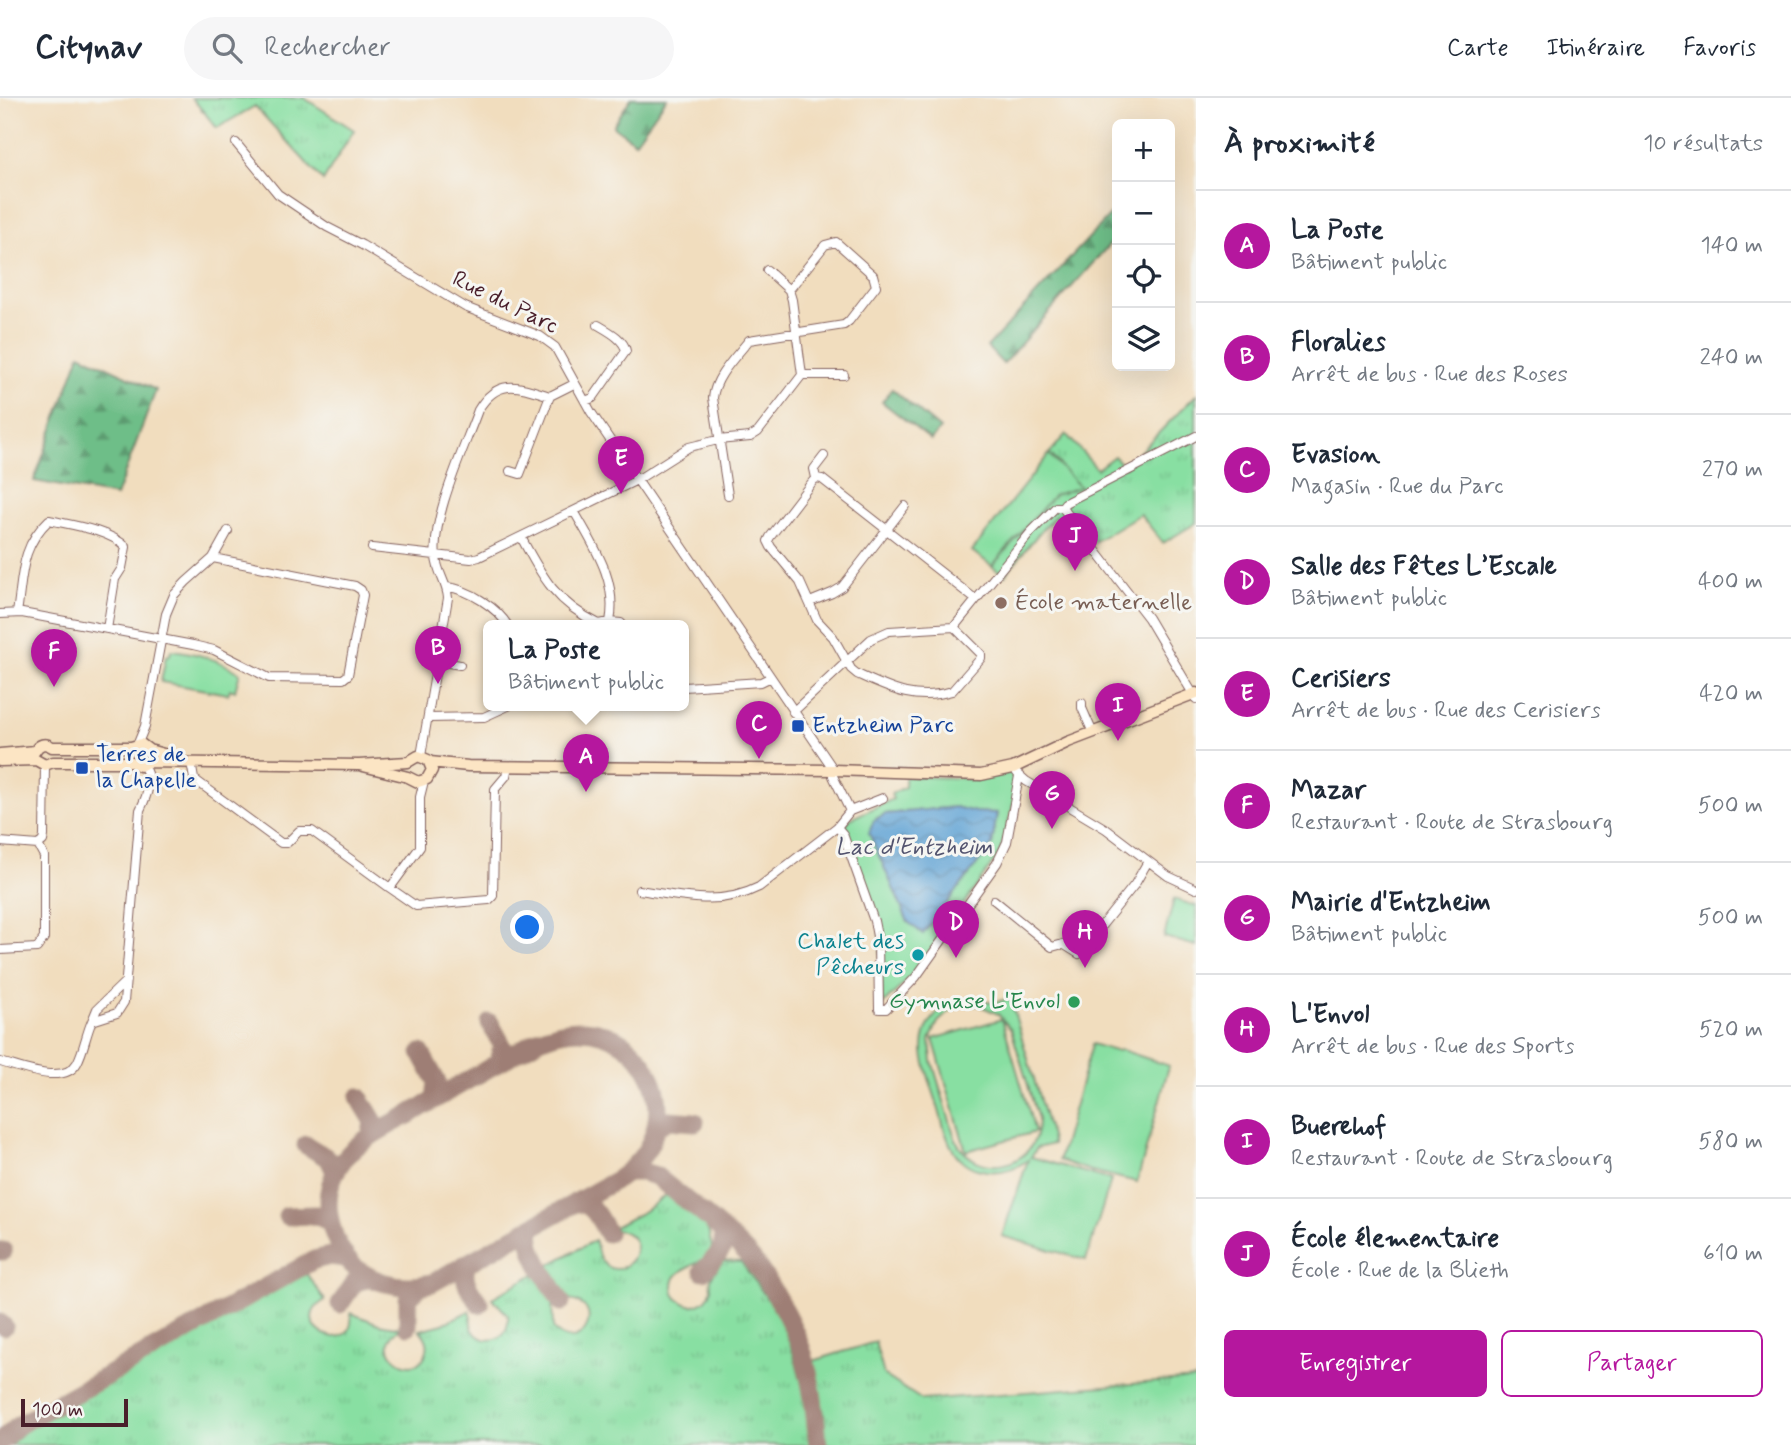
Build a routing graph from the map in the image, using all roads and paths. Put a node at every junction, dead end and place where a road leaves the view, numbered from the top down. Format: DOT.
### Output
graph roads {
  1 [pos="236,143"];
  2 [pos="767,270"];
  3 [pos="789,290"];
  4 [pos="598,325"];
  5 [pos="796,333"];
  6 [pos="802,375"];
  7 [pos="844,375"];
  8 [pos="574,384"];
  9 [pos="550,397"];
  10 [pos="585,401"];
  11 [pos="1196,436"];
  12 [pos="718,440"];
  13 [pos="824,456"];
  14 [pos="509,471"];
  15 [pos="816,478"];
  16 [pos="637,480"];
  17 [pos="728,495"];
  18 [pos="905,506"];
  19 [pos="1062,507"];
  20 [pos="574,511"];
  21 [pos="886,529"];
  22 [pos="228,531"];
  23 [pos="521,537"];
  24 [pos="372,548"];
  25 [pos="435,555"];
  26 [pos="213,558"];
  27 [pos="447,587"];
  28 [pos="975,599"];
  29 [pos="810,602"];
  30 [pos="17,613"];
  31 [pos="0,614"];
  32 [pos="504,620"];
  33 [pos="591,620"];
  34 [pos="610,620"];
  35 [pos="954,627"];
  36 [pos="107,629"];
  37 [pos="161,640"];
  38 [pos="438,661"];
  39 [pos="847,663"];
  40 [pos="460,665"];
  41 [pos="769,678"];
  42 [pos="689,687"];
  43 [pos="1195,696"];
  44 [pos="1082,703"];
  45 [pos="497,711"];
  46 [pos="793,712"];
  47 [pos="428,718"];
  48 [pos="1093,733"];
  49 [pos="52,747"];
  50 [pos="141,747"];
  51 [pos="0,754"];
  52 [pos="425,759"];
  53 [pos="42,760"];
  54 [pos="0,761"];
  55 [pos="131,762"];
  56 [pos="191,762"];
  57 [pos="408,762"];
  58 [pos="145,764"];
  59 [pos="359,765"];
  60 [pos="468,766"];
  61 [pos="508,766"];
  62 [pos="834,770"];
  63 [pos="1016,772"];
  64 [pos="419,778"];
  65 [pos="883,798"];
  66 [pos="850,811"];
  67 [pos="837,827"];
  68 [pos="0,842"];
  69 [pos="38,845"];
  70 [pos="1147,863"];
  71 [pos="390,888"];
  72 [pos="1196,889"];
  73 [pos="639,890"];
  74 [pos="994,900"];
  75 [pos="1093,937"];
  76 [pos="1063,944"];
  77 [pos="0,950"];
  78 [pos="125,981"];
  79 [pos="92,1021"];
  80 [pos="0,1062"];
  1 -- 8 [label="street, Rue du Parc"];
  2 -- 3 [label="street"];
  3 -- 5 [label="street"];
  3 -- 5 [label="street"];
  4 -- 10 [label="street"];
  5 -- 6 [label="street"];
  5 -- 12 [label="street"];
  6 -- 7 [label="street"];
  6 -- 12 [label="street"];
  8 -- 9 [label="street"];
  8 -- 10 [label="street, Rue du Parc"];
  9 -- 14 [label="street"];
  9 -- 25 [label="street"];
  10 -- 16 [label="street, Rue du Parc"];
  11 -- 19 [label="street"];
  12 -- 16 [label="street"];
  12 -- 17 [label="street"];
  13 -- 15 [label="street"];
  15 -- 21 [label="street"];
  15 -- 29 [label="street"];
  16 -- 20 [label="street"];
  16 -- 41 [label="street, Rue du Parc"];
  18 -- 21 [label="street"];
  19 -- 28 [label="street"];
  19 -- 43 [label="street"];
  20 -- 23 [label="street"];
  20 -- 34 [label="street"];
  21 -- 28 [label="street"];
  21 -- 29 [label="street"];
  22 -- 26 [label="street"];
  23 -- 25 [label="street"];
  23 -- 33 [label="street"];
  24 -- 25 [label="street"];
  25 -- 27 [label="street"];
  26 -- 37 [label="street"];
  26 -- 37 [label="street"];
  27 -- 32 [label="street"];
  27 -- 38 [label="street"];
  28 -- 35 [label="street"];
  29 -- 39 [label="street"];
  30 -- 31 [label="street"];
  30 -- 36 [label="street"];
  30 -- 36 [label="street"];
  35 -- 39 [label="street"];
  35 -- 39 [label="street"];
  36 -- 37 [label="street"];
  37 -- 50 [label="street"];
  38 -- 40 [label="street"];
  38 -- 47 [label="street"];
  39 -- 46 [label="street"];
  41 -- 42 [label="street"];
  41 -- 46 [label="street, Rue du Parc"];
  43 -- 48 [label="main road"];
  44 -- 48 [label="street"];
  45 -- 47 [label="street"];
  46 -- 62 [label="street, Rue du Parc"];
  47 -- 52 [label="street"];
  48 -- 63 [label="main road"];
  49 -- 50 [label="main road"];
  49 -- 53 [label="main road"];
  49 -- 53 [label="main road"];
  50 -- 55 [label="main road"];
  50 -- 56 [label="main road"];
  50 -- 58 [label="main road"];
  51 -- 53 [label="main road"];
  52 -- 57 [label="main road"];
  52 -- 60 [label="main road"];
  52 -- 64 [label="main road"];
  53 -- 54 [label="main road"];
  53 -- 55 [label="main road"];
  53 -- 69 [label="street"];
  55 -- 58 [label="main road"];
  56 -- 58 [label="main road"];
  56 -- 59 [label="main road"];
  56 -- 71 [label="street"];
  57 -- 59 [label="main road"];
  57 -- 64 [label="main road"];
  58 -- 78 [label="street"];
  59 -- 64 [label="main road"];
  60 -- 61 [label="main road"];
  60 -- 64 [label="main road"];
  61 -- 62 [label="main road"];
  61 -- 71 [label="street"];
  62 -- 63 [label="main road"];
  62 -- 66 [label="street, Rue du Parc"];
  63 -- 67 [label="street"];
  63 -- 70 [label="street"];
  64 -- 71 [label="street"];
  65 -- 66 [label="street"];
  66 -- 67 [label="street"];
  67 -- 73 [label="street"];
  68 -- 69 [label="street"];
  69 -- 77 [label="street"];
  70 -- 72 [label="street"];
  70 -- 75 [label="street"];
  74 -- 76 [label="street"];
  75 -- 76 [label="street"];
  75 -- 76 [label="street"];
  78 -- 79 [label="street"];
  78 -- 79 [label="street"];
  79 -- 80 [label="street"];
}
